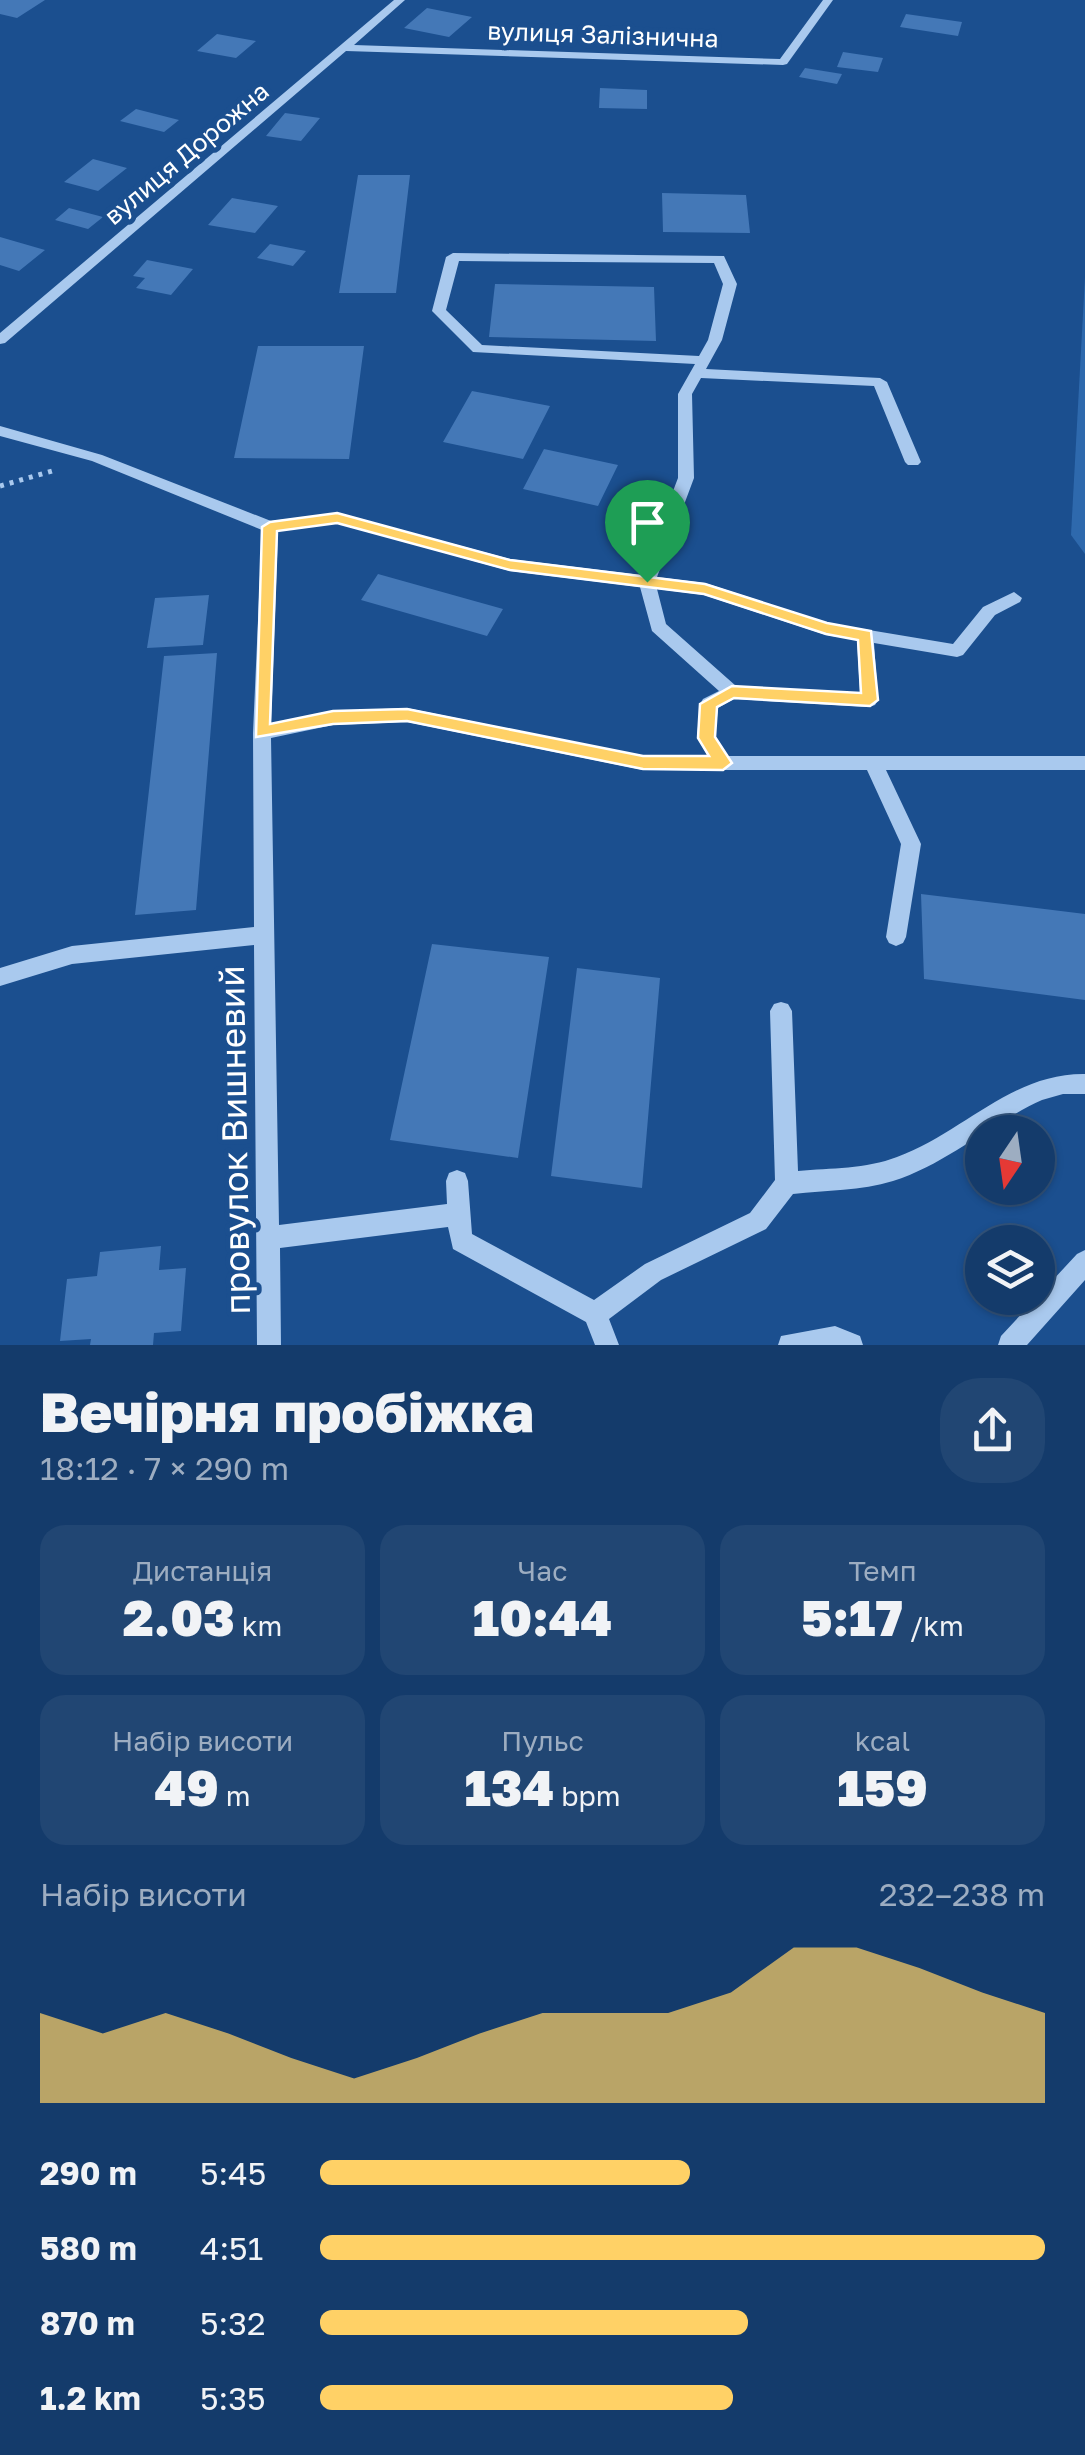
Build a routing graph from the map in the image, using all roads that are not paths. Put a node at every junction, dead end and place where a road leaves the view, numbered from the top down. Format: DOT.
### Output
graph roads {
  1 [pos="400,0"];
  2 [pos="828,0"];
  3 [pos="344,48"];
  4 [pos="0,340"];
  5 [pos="700,366"];
  6 [pos="0,430"];
  7 [pos="913,462"];
  8 [pos="270,527"];
  9 [pos="647,582"];
  10 [pos="1014,598"];
  11 [pos="865,635"];
  12 [pos="732,692"];
  13 [pos="262,732"];
  14 [pos="723,763"];
  15 [pos="873,763"];
  16 [pos="1085,763"];
  17 [pos="264,935"];
  18 [pos="896,937"];
  19 [pos="0,977"];
  20 [pos="781,1010"];
  21 [pos="1085,1084"];
  22 [pos="457,1180"];
  23 [pos="787,1184"];
  24 [pos="460,1214"];
  25 [pos="267,1238"];
  26 [pos="1085,1262"];
  27 [pos="595,1314"];
  28 [pos="269,1345"];
  29 [pos="607,1345"];
  30 [pos="790,1345"];
  31 [pos="851,1345"];
  32 [pos="1010,1345"];
  1 -- 3 [label="street, вулиця Дорожна"];
  2 -- 3 [label="street, вулиця Залізнична"];
  3 -- 4 [label="street, вулиця Дорожна"];
  5 -- 5 [label="street"];
  5 -- 7 [label="street"];
  5 -- 9 [label="street"];
  6 -- 8 [label="street"];
  8 -- 9 [label="street"];
  8 -- 13 [label="street, провулок Вишневий"];
  9 -- 11 [label="street"];
  9 -- 12 [label="street"];
  10 -- 11 [label="street"];
  11 -- 12 [label="street"];
  12 -- 14 [label="street"];
  13 -- 14 [label="street"];
  13 -- 17 [label="street, провулок Вишневий"];
  14 -- 15 [label="street"];
  15 -- 16 [label="street"];
  15 -- 18 [label="street"];
  17 -- 19 [label="street, провулок Вишневий"];
  17 -- 25 [label="street, провулок Вишневий"];
  20 -- 23 [label="street"];
  21 -- 23 [label="street"];
  22 -- 24 [label="street"];
  23 -- 27 [label="street"];
  24 -- 25 [label="street"];
  24 -- 27 [label="street"];
  25 -- 28 [label="street, провулок Вишневий"];
  26 -- 32 [label="street"];
  27 -- 29 [label="street"];
  30 -- 31 [label="street"];
}
